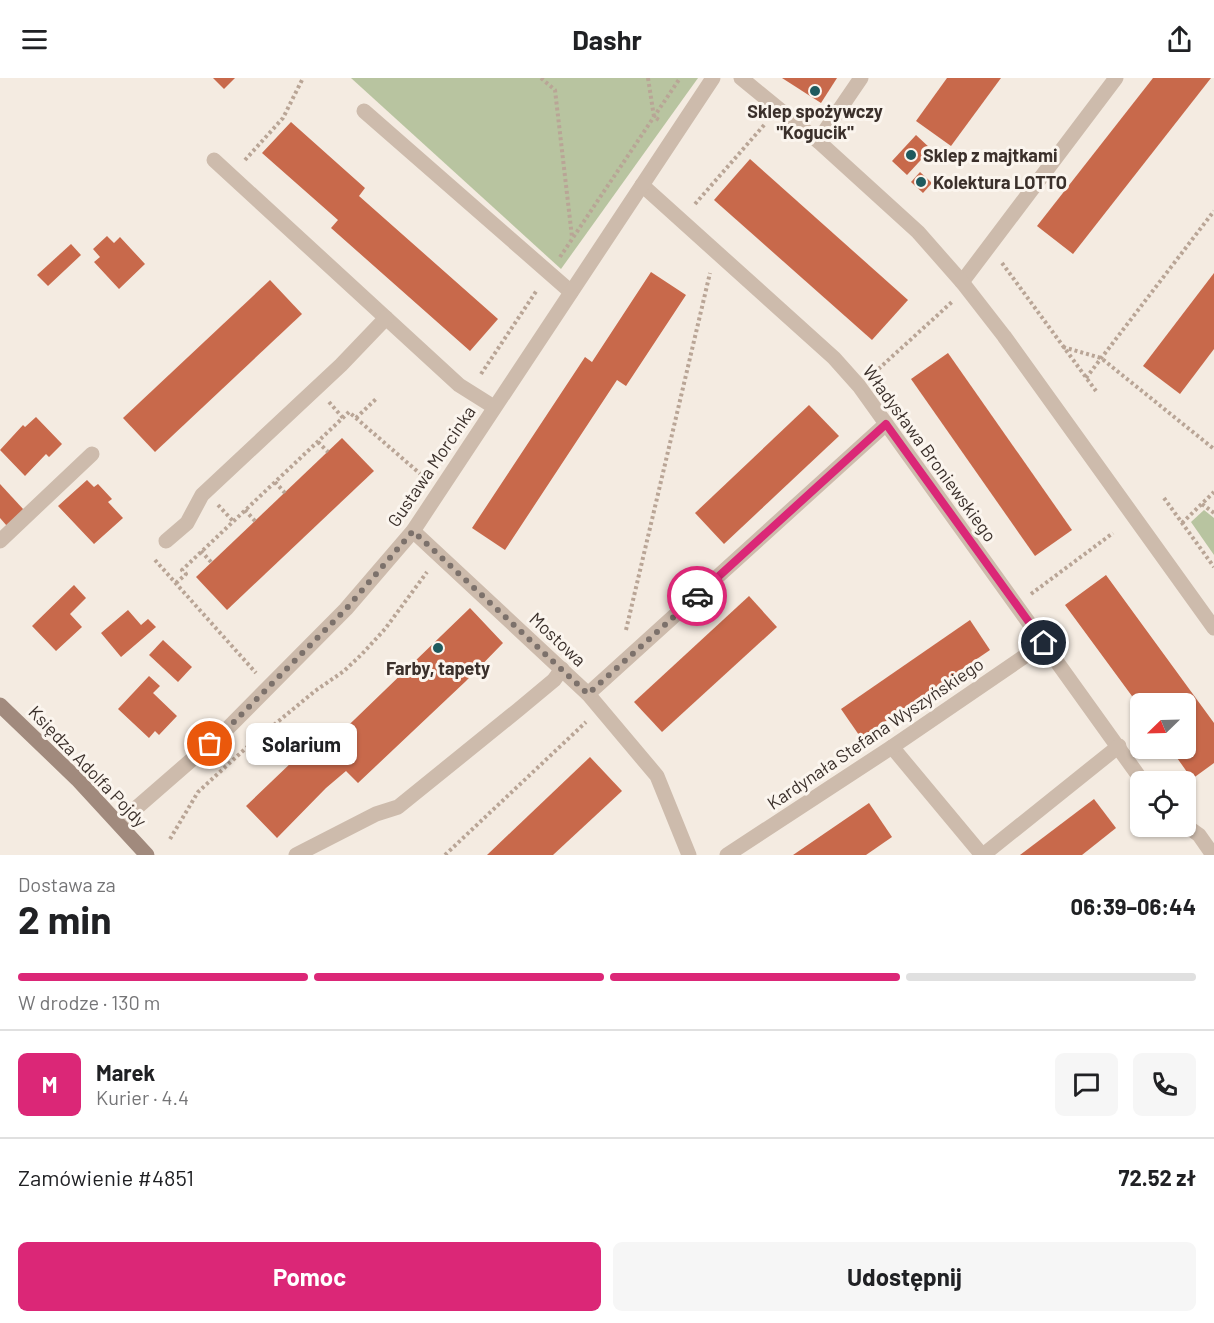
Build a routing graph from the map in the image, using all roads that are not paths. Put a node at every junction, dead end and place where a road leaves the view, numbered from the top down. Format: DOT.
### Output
graph roads {
  1 [pos="713,78"];
  2 [pos="741,78"];
  3 [pos="861,78"];
  4 [pos="1116,78"];
  5 [pos="364,111"];
  6 [pos="818,141"];
  7 [pos="214,160"];
  8 [pos="642,185"];
  9 [pos="962,282"];
  10 [pos="571,292"];
  11 [pos="386,318"];
  12 [pos="494,407"];
  13 [pos="886,424"];
  14 [pos="93,454"];
  15 [pos="413,531"];
  16 [pos="0,541"];
  17 [pos="166,541"];
  18 [pos="1214,628"];
  19 [pos="1044,643"];
  20 [pos="562,669"];
  21 [pos="588,694"];
  22 [pos="0,705"];
  23 [pos="1119,746"];
  24 [pos="892,747"];
  25 [pos="1136,771"];
  26 [pos="119,823"];
  27 [pos="1196,834"];
  28 [pos="147,855"];
  29 [pos="296,855"];
  30 [pos="689,855"];
  31 [pos="727,855"];
  32 [pos="983,855"];
  33 [pos="1213,855"];
  1 -- 8 [label="street, Gustawa Morcinka"];
  2 -- 6 [label="street"];
  3 -- 6 [label="street"];
  4 -- 9 [label="street"];
  5 -- 10 [label="street"];
  6 -- 9 [label="street"];
  7 -- 11 [label="street"];
  8 -- 10 [label="street, Gustawa Morcinka"];
  8 -- 13 [label="street, Władysława Broniewskiego"];
  9 -- 18 [label="street"];
  10 -- 12 [label="street, Gustawa Morcinka"];
  11 -- 12 [label="street"];
  11 -- 17 [label="street"];
  12 -- 15 [label="street, Gustawa Morcinka"];
  13 -- 19 [label="street, Władysława Broniewskiego"];
  13 -- 21 [label="street"];
  14 -- 16 [label="street"];
  15 -- 20 [label="street, Mostowa"];
  15 -- 26 [label="street, Gustawa Morcinka"];
  19 -- 23 [label="street, Władysława Broniewskiego"];
  19 -- 24 [label="street, Kardynała Stefana Wyszyńskiego"];
  20 -- 21 [label="street, Mostowa"];
  20 -- 29 [label="street"];
  21 -- 30 [label="street, Mostowa"];
  22 -- 26 [label="street, Księdza Adolfa Pojdy"];
  23 -- 25 [label="street, Władysława Broniewskiego"];
  23 -- 32 [label="street"];
  24 -- 31 [label="street, Kardynała Stefana Wyszyńskiego"];
  24 -- 32 [label="street"];
  26 -- 28 [label="street, Księdza Adolfa Pojdy"];
  27 -- 33 [label="street"];
}
